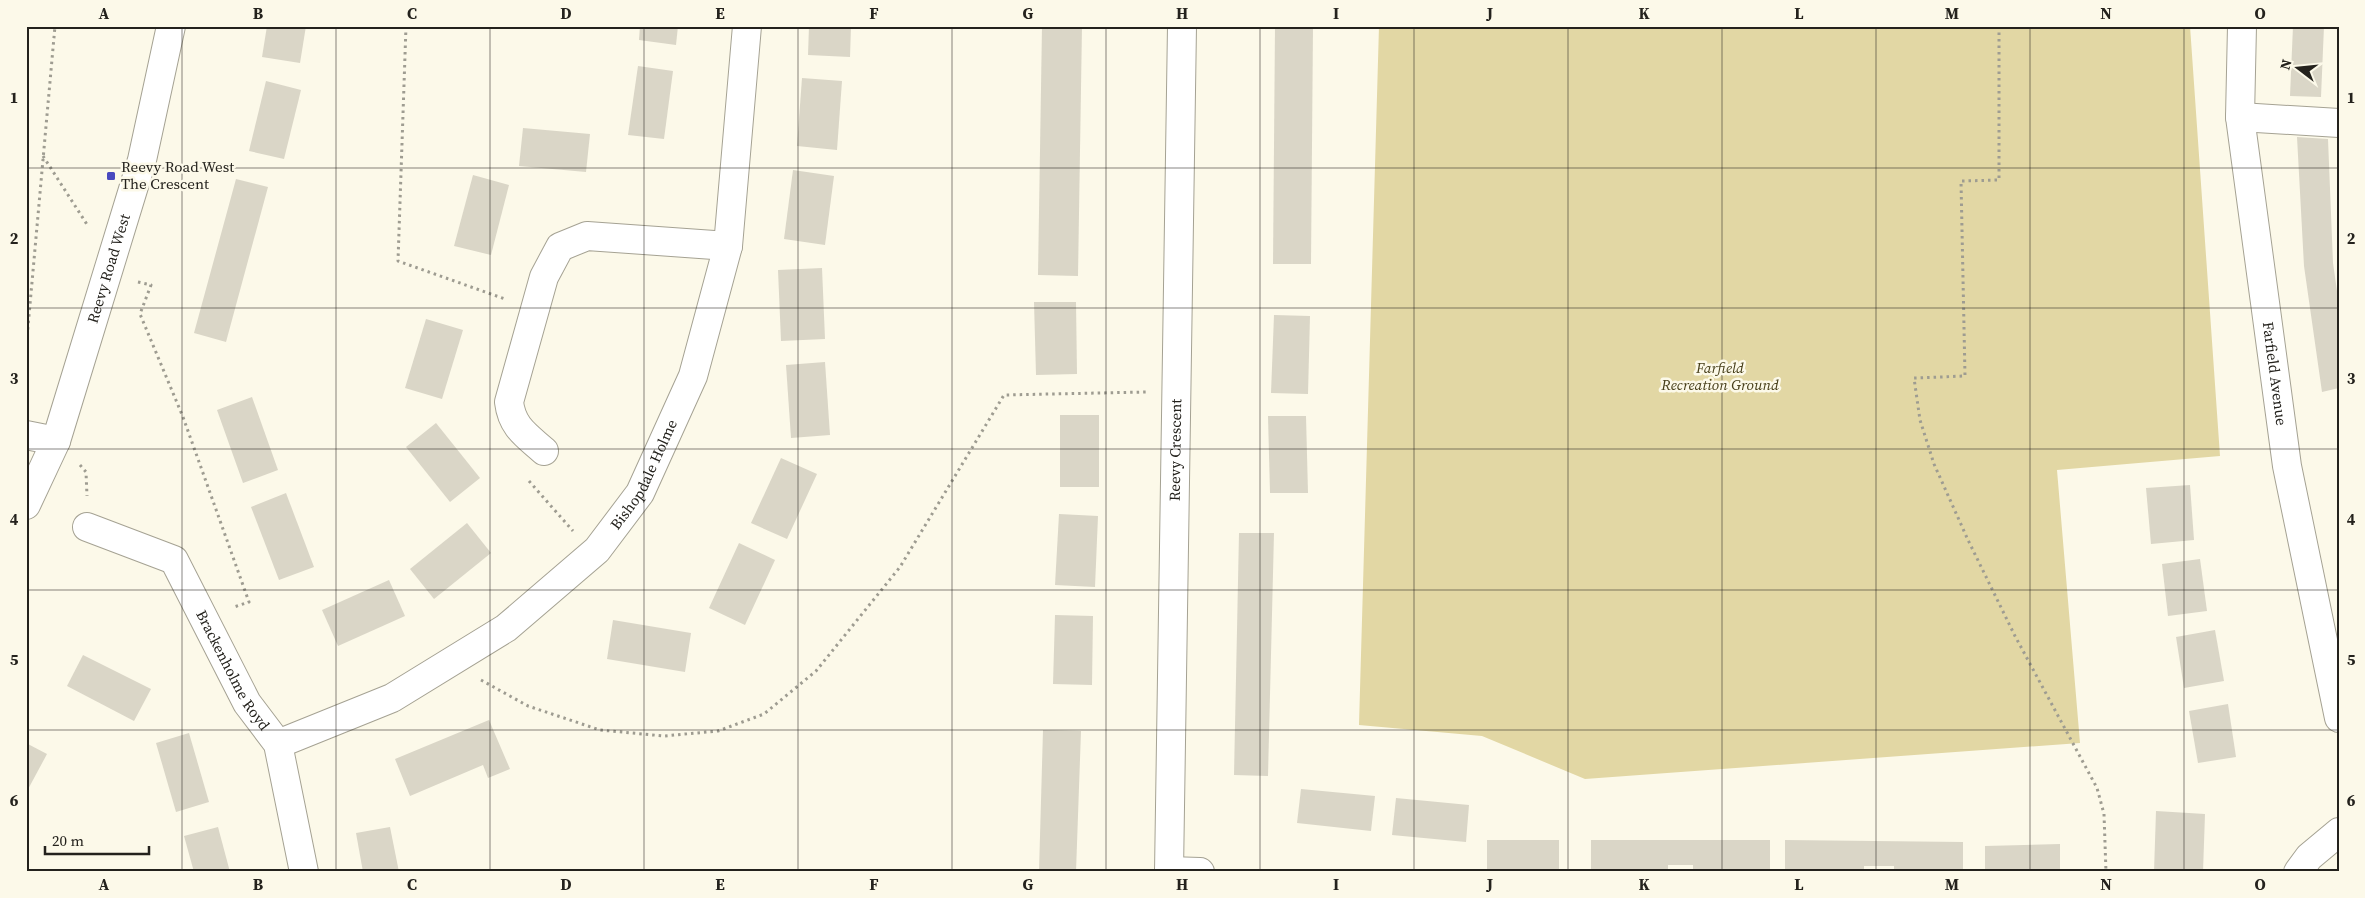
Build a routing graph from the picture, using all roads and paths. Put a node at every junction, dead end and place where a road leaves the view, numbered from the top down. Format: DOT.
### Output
graph roads {
  1 [pos="55,26"];
  2 [pos="171,26"];
  3 [pos="406,26"];
  4 [pos="747,26"];
  5 [pos="1182,26"];
  6 [pos="1999,26"];
  7 [pos="2242,26"];
  8 [pos="2240,118"];
  9 [pos="2339,123"];
  10 [pos="43,156"];
  11 [pos="90,229"];
  12 [pos="728,246"];
  13 [pos="107,274"];
  14 [pos="534,309"];
  15 [pos="26,349"];
  16 [pos="1176,391"];
  17 [pos="26,435"];
  18 [pos="56,441"];
  19 [pos="544,450"];
  20 [pos="26,505"];
  21 [pos="87,527"];
  22 [pos="592,554"];
  23 [pos="203,618"];
  24 [pos="449,663"];
  25 [pos="2339,718"];
  26 [pos="278,744"];
  27 [pos="2339,832"];
  28 [pos="1169,871"];
  29 [pos="304,872"];
  30 [pos="1200,872"];
  31 [pos="2106,872"];
  32 [pos="2298,872"];
  1 -- 10 [label="path"];
  2 -- 13 [label="street, Reevy Road West"];
  3 -- 14 [label="path"];
  4 -- 12 [label="street, Bishopdale Holme"];
  5 -- 16 [label="street, Reevy Crescent"];
  6 -- 31 [label="path"];
  7 -- 8 [label="street, Farfield Avenue"];
  8 -- 9 [label="street"];
  8 -- 25 [label="street, Farfield Avenue"];
  10 -- 11 [label="path"];
  10 -- 15 [label="path"];
  12 -- 14 [label="street"];
  12 -- 22 [label="street, Bishopdale Holme"];
  13 -- 18 [label="street, Reevy Road West"];
  13 -- 23 [label="path"];
  14 -- 19 [label="street"];
  16 -- 24 [label="path"];
  16 -- 28 [label="street, Reevy Crescent"];
  17 -- 18 [label="street"];
  18 -- 20 [label="street, Reevy Road West"];
  18 -- 21 [label="path"];
  19 -- 22 [label="path"];
  21 -- 23 [label="street, Brackenholme Royd"];
  22 -- 24 [label="street, Bishopdale Holme"];
  23 -- 26 [label="street, Brackenholme Royd"];
  24 -- 26 [label="street, Bishopdale Holme"];
  26 -- 29 [label="street, Brackenholme Royd"];
  27 -- 32 [label="street"];
  28 -- 30 [label="street"];
}
